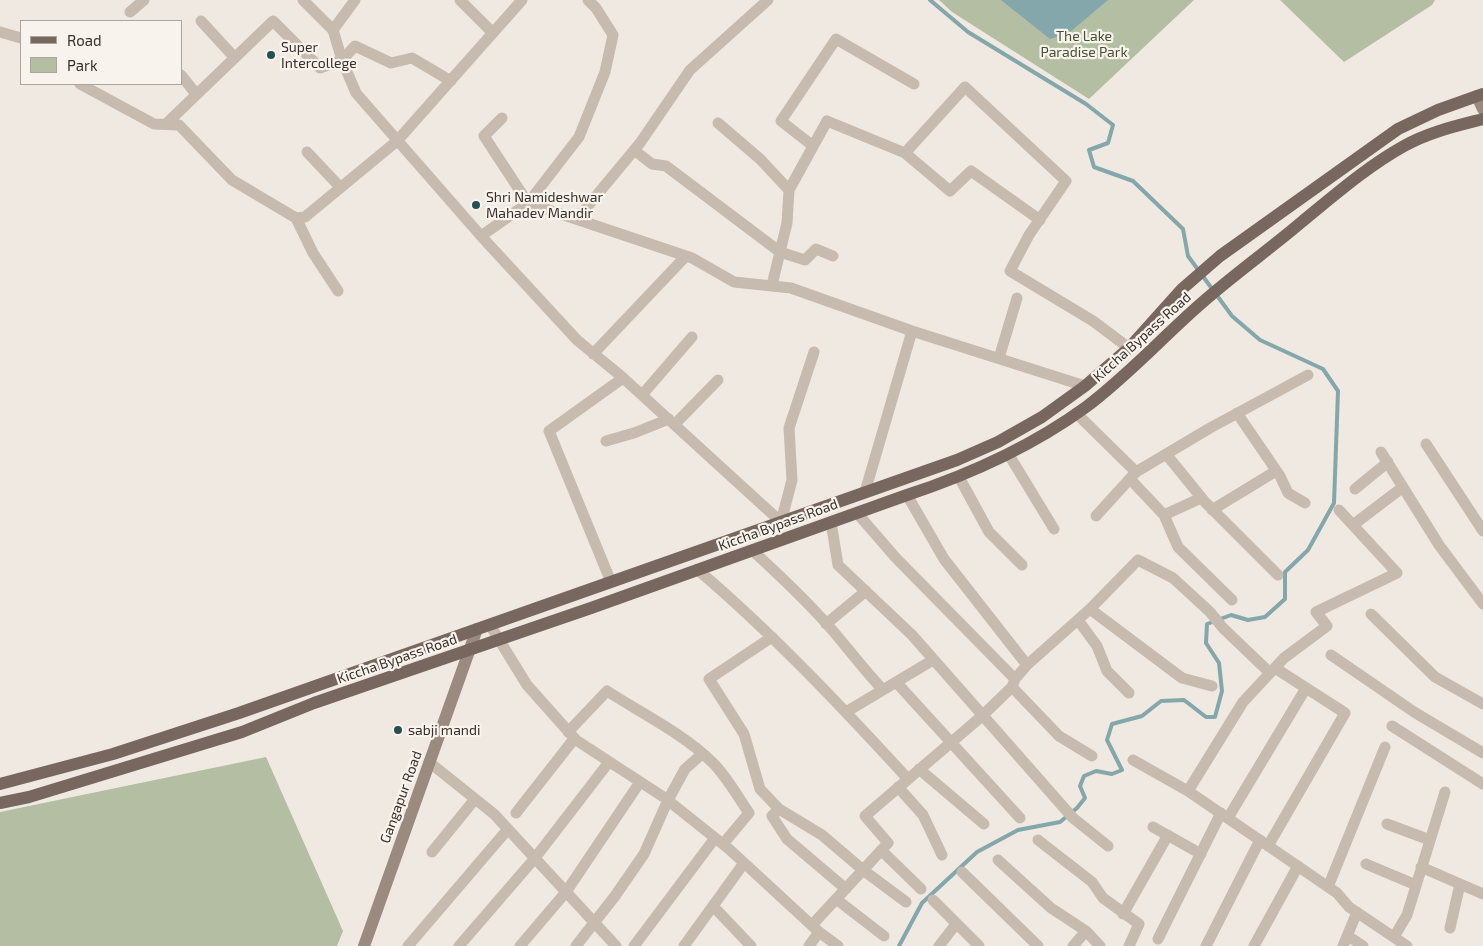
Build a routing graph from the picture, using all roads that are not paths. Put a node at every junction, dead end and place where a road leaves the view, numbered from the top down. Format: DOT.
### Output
graph roads {
  1 [pos="144,0"];
  2 [pos="303,0"];
  3 [pos="355,0"];
  4 [pos="460,0"];
  5 [pos="522,0"];
  6 [pos="588,0"];
  7 [pos="768,0"];
  8 [pos="130,12"];
  9 [pos="201,21"];
  10 [pos="333,30"];
  11 [pos="0,32"];
  12 [pos="494,33"];
  13 [pos="20,38"];
  14 [pos="235,58"];
  15 [pos="342,60"];
  16 [pos="182,76"];
  17 [pos="450,81"];
  18 [pos="914,84"];
  19 [pos="82,85"];
  20 [pos="196,94"];
  21 [pos="1480,95"];
  22 [pos="1483,109"];
  23 [pos="502,118"];
  24 [pos="1483,119"];
  25 [pos="718,123"];
  26 [pos="166,124"];
  27 [pos="397,140"];
  28 [pos="813,146"];
  29 [pos="634,150"];
  30 [pos="307,152"];
  31 [pos="905,153"];
  32 [pos="340,187"];
  33 [pos="789,190"];
  34 [pos="528,203"];
  35 [pos="296,218"];
  36 [pos="577,219"];
  37 [pos="1040,220"];
  38 [pos="480,236"];
  39 [pos="780,252"];
  40 [pos="686,256"];
  41 [pos="833,256"];
  42 [pos="772,285"];
  43 [pos="338,292"];
  44 [pos="1017,298"];
  45 [pos="912,331"];
  46 [pos="692,337"];
  47 [pos="1129,348"];
  48 [pos="814,352"];
  49 [pos="594,354"];
  50 [pos="999,358"];
  51 [pos="1308,375"];
  52 [pos="623,378"];
  53 [pos="718,380"];
  54 [pos="1085,386"];
  55 [pos="642,395"];
  56 [pos="1076,413"];
  57 [pos="1237,413"];
  58 [pos="672,422"];
  59 [pos="1009,435"];
  60 [pos="606,441"];
  61 [pos="1426,444"];
  62 [pos="1013,452"];
  63 [pos="1166,454"];
  64 [pos="1276,471"];
  65 [pos="1133,476"];
  66 [pos="959,477"];
  67 [pos="1403,487"];
  68 [pos="1355,489"];
  69 [pos="865,492"];
  70 [pos="907,495"];
  71 [pos="1202,498"];
  72 [pos="1305,503"];
  73 [pos="1212,510"];
  74 [pos="1339,510"];
  75 [pos="858,513"];
  76 [pos="1164,515"];
  77 [pos="1096,516"];
  78 [pos="781,522"];
  79 [pos="832,522"];
  80 [pos="1354,525"];
  81 [pos="1054,529"];
  82 [pos="1483,531"];
  83 [pos="786,538"];
  84 [pos="752,550"];
  85 [pos="693,553"];
  86 [pos="1022,565"];
  87 [pos="698,570"];
  88 [pos="1278,575"];
  89 [pos="611,582"];
  90 [pos="866,591"];
  91 [pos="1232,600"];
  92 [pos="1482,602"];
  93 [pos="1090,609"];
  94 [pos="1371,614"];
  95 [pos="518,615"];
  96 [pos="1078,620"];
  97 [pos="826,624"];
  98 [pos="490,625"];
  99 [pos="477,630"];
  100 [pos="523,632"];
  101 [pos="772,637"];
  102 [pos="499,640"];
  103 [pos="430,645"];
  104 [pos="469,650"];
  105 [pos="1331,655"];
  106 [pos="436,660"];
  107 [pos="933,660"];
  108 [pos="1027,665"];
  109 [pos="1272,670"];
  110 [pos="896,682"];
  111 [pos="1013,683"];
  112 [pos="1212,686"];
  113 [pos="1306,688"];
  114 [pos="883,690"];
  115 [pos="1129,693"];
  116 [pos="1483,704"];
  117 [pos="846,712"];
  118 [pos="982,716"];
  119 [pos="1392,726"];
  120 [pos="571,735"];
  121 [pos="952,742"];
  122 [pos="1385,747"];
  123 [pos="1483,753"];
  124 [pos="702,754"];
  125 [pos="1092,756"];
  126 [pos="1133,760"];
  127 [pos="430,762"];
  128 [pos="609,762"];
  129 [pos="920,769"];
  130 [pos="908,779"];
  131 [pos="640,782"];
  132 [pos="0,784"];
  133 [pos="1483,784"];
  134 [pos="898,787"];
  135 [pos="1188,791"];
  136 [pos="1445,792"];
  137 [pos="475,799"];
  138 [pos="668,800"];
  139 [pos="0,803"];
  140 [pos="779,809"];
  141 [pos="516,813"];
  142 [pos="1224,816"];
  143 [pos="1020,818"];
  144 [pos="984,824"];
  145 [pos="1387,824"];
  146 [pos="1153,827"];
  147 [pos="508,829"];
  148 [pos="1168,835"];
  149 [pos="1038,840"];
  150 [pos="1430,840"];
  151 [pos="719,841"];
  152 [pos="1264,843"];
  153 [pos="1108,846"];
  154 [pos="882,850"];
  155 [pos="432,852"];
  156 [pos="942,854"];
  157 [pos="1201,854"];
  158 [pos="535,858"];
  159 [pos="998,860"];
  160 [pos="744,863"];
  161 [pos="1366,864"];
  162 [pos="1298,866"];
  163 [pos="1421,867"];
  164 [pos="863,870"];
  165 [pos="962,872"];
  166 [pos="1460,884"];
  167 [pos="1416,885"];
  168 [pos="1328,887"];
  169 [pos="921,889"];
  170 [pos="846,890"];
  171 [pos="566,892"];
  172 [pos="1483,894"];
  173 [pos="836,899"];
  174 [pos="933,900"];
  175 [pos="906,902"];
  176 [pos="713,906"];
  177 [pos="1357,912"];
  178 [pos="1122,914"];
  179 [pos="594,923"];
  180 [pos="956,924"];
  181 [pos="1450,928"];
  182 [pos="816,929"];
  183 [pos="1086,930"];
  184 [pos="884,936"];
  185 [pos="1394,937"];
  186 [pos="1158,939"];
  187 [pos="1346,941"];
  188 [pos="364,946"];
  189 [pos="408,946"];
  190 [pos="459,946"];
  191 [pos="520,946"];
  192 [pos="576,946"];
  193 [pos="616,946"];
  194 [pos="634,946"];
  195 [pos="684,946"];
  196 [pos="751,946"];
  197 [pos="809,946"];
  198 [pos="838,946"];
  199 [pos="939,946"];
  200 [pos="979,946"];
  201 [pos="1038,946"];
  202 [pos="1073,946"];
  203 [pos="1100,946"];
  204 [pos="1130,946"];
  205 [pos="1206,946"];
  206 [pos="1254,946"];
  207 [pos="1363,946"];
  208 [pos="1407,946"];
  1 -- 8 [label="street"];
  2 -- 10 [label="street"];
  3 -- 10 [label="street"];
  4 -- 12 [label="street"];
  5 -- 12 [label="street"];
  6 -- 34 [label="street"];
  7 -- 29 [label="street"];
  9 -- 14 [label="street"];
  10 -- 15 [label="street"];
  11 -- 13 [label="street"];
  12 -- 17 [label="street"];
  14 -- 15 [label="street"];
  14 -- 20 [label="street"];
  15 -- 17 [label="street"];
  15 -- 27 [label="street"];
  16 -- 20 [label="street"];
  17 -- 27 [label="street"];
  18 -- 28 [label="street"];
  19 -- 26 [label="street"];
  20 -- 26 [label="street"];
  21 -- 22 [label="street"];
  21 -- 47 [label="main road"];
  23 -- 34 [label="street"];
  24 -- 56 [label="main road, Kiccha Bypass Road"];
  25 -- 33 [label="street"];
  26 -- 35 [label="street"];
  27 -- 32 [label="street"];
  27 -- 38 [label="street"];
  28 -- 31 [label="street"];
  28 -- 33 [label="street"];
  29 -- 36 [label="street"];
  29 -- 39 [label="street"];
  30 -- 32 [label="street"];
  31 -- 37 [label="street"];
  31 -- 37 [label="street"];
  32 -- 35 [label="street"];
  33 -- 39 [label="street"];
  34 -- 36 [label="street"];
  34 -- 38 [label="street"];
  35 -- 43 [label="street"];
  36 -- 40 [label="street"];
  37 -- 47 [label="street"];
  38 -- 49 [label="street"];
  39 -- 41 [label="street"];
  39 -- 42 [label="street"];
  40 -- 42 [label="street"];
  40 -- 49 [label="street"];
  42 -- 45 [label="street"];
  44 -- 50 [label="street"];
  45 -- 50 [label="street"];
  45 -- 69 [label="street"];
  46 -- 55 [label="street"];
  47 -- 54 [label="main road"];
  48 -- 78 [label="street"];
  49 -- 52 [label="street"];
  50 -- 54 [label="street"];
  51 -- 57 [label="street"];
  52 -- 55 [label="street"];
  52 -- 89 [label="street"];
  53 -- 58 [label="street"];
  54 -- 59 [label="main road"];
  55 -- 58 [label="street"];
  56 -- 62 [label="main road, Kiccha Bypass Road"];
  56 -- 65 [label="street"];
  57 -- 63 [label="street"];
  57 -- 64 [label="street"];
  58 -- 60 [label="street"];
  58 -- 78 [label="street"];
  59 -- 62 [label="main road"];
  59 -- 69 [label="main road"];
  61 -- 82 [label="street"];
  62 -- 66 [label="main road, Kiccha Bypass Road"];
  62 -- 81 [label="street"];
  63 -- 65 [label="street"];
  63 -- 71 [label="street"];
  64 -- 72 [label="street"];
  64 -- 73 [label="street"];
  65 -- 76 [label="street"];
  65 -- 77 [label="street"];
  66 -- 70 [label="main road, Kiccha Bypass Road"];
  66 -- 86 [label="street"];
  67 -- 68 [label="street"];
  67 -- 80 [label="street"];
  67 -- 92 [label="street"];
  69 -- 78 [label="main road"];
  70 -- 75 [label="main road, Kiccha Bypass Road"];
  70 -- 108 [label="street"];
  71 -- 73 [label="street"];
  71 -- 76 [label="street"];
  73 -- 88 [label="street"];
  74 -- 80 [label="street"];
  75 -- 79 [label="main road, Kiccha Bypass Road"];
  75 -- 111 [label="street"];
  76 -- 91 [label="street"];
  78 -- 83 [label="main road"];
  78 -- 85 [label="main road"];
  79 -- 83 [label="main road, Kiccha Bypass Road"];
  79 -- 90 [label="street"];
  80 -- 109 [label="street"];
  83 -- 84 [label="main road, Kiccha Bypass Road"];
  84 -- 87 [label="main road, Kiccha Bypass Road"];
  84 -- 97 [label="street"];
  85 -- 87 [label="main road"];
  85 -- 89 [label="main road"];
  87 -- 100 [label="main road, Kiccha Bypass Road"];
  87 -- 101 [label="street"];
  89 -- 95 [label="main road"];
  90 -- 97 [label="street"];
  90 -- 107 [label="street"];
  93 -- 96 [label="street"];
  93 -- 109 [label="street"];
  93 -- 112 [label="street"];
  94 -- 116 [label="street"];
  95 -- 98 [label="main road"];
  95 -- 100 [label="main road"];
  96 -- 108 [label="street"];
  96 -- 115 [label="street"];
  97 -- 114 [label="street"];
  98 -- 99 [label="main road"];
  98 -- 102 [label="street"];
  99 -- 103 [label="main road"];
  99 -- 104 [label="street, Gangapur Road"];
  100 -- 102 [label="main road, Kiccha Bypass Road"];
  101 -- 117 [label="street"];
  101 -- 140 [label="street"];
  102 -- 104 [label="main road, Kiccha Bypass Road"];
  102 -- 120 [label="street"];
  103 -- 106 [label="main road"];
  103 -- 132 [label="main road"];
  104 -- 106 [label="main road, Kiccha Bypass Road"];
  104 -- 127 [label="street, Gangapur Road"];
  105 -- 123 [label="street"];
  106 -- 139 [label="main road, Kiccha Bypass Road"];
  107 -- 110 [label="street"];
  107 -- 118 [label="street"];
  108 -- 111 [label="street"];
  109 -- 113 [label="street"];
  109 -- 135 [label="street"];
  110 -- 114 [label="street"];
  110 -- 121 [label="street"];
  111 -- 118 [label="street"];
  111 -- 125 [label="street"];
  113 -- 142 [label="street"];
  113 -- 152 [label="street"];
  114 -- 117 [label="street"];
  117 -- 130 [label="street"];
  118 -- 121 [label="street"];
  118 -- 153 [label="street"];
  119 -- 133 [label="street"];
  120 -- 124 [label="street"];
  120 -- 128 [label="street"];
  120 -- 141 [label="street"];
  121 -- 129 [label="street"];
  121 -- 143 [label="street"];
  122 -- 168 [label="street"];
  124 -- 138 [label="street"];
  124 -- 151 [label="street"];
  126 -- 135 [label="street"];
  127 -- 137 [label="street"];
  127 -- 188 [label="street, Gangapur Road"];
  128 -- 131 [label="street"];
  128 -- 158 [label="street"];
  129 -- 130 [label="street"];
  129 -- 144 [label="street"];
  130 -- 134 [label="street"];
  131 -- 138 [label="street"];
  131 -- 171 [label="street"];
  134 -- 154 [label="street"];
  134 -- 156 [label="street"];
  135 -- 142 [label="street"];
  136 -- 150 [label="street"];
  137 -- 147 [label="street"];
  137 -- 155 [label="street"];
  138 -- 151 [label="street"];
  138 -- 179 [label="street"];
  140 -- 164 [label="street"];
  140 -- 170 [label="street"];
  142 -- 152 [label="street"];
  142 -- 157 [label="street"];
  145 -- 150 [label="street"];
  146 -- 148 [label="street"];
  147 -- 158 [label="street"];
  147 -- 189 [label="street"];
  148 -- 157 [label="street"];
  148 -- 178 [label="street"];
  149 -- 178 [label="street"];
  150 -- 163 [label="street"];
  151 -- 160 [label="street"];
  151 -- 194 [label="street"];
  152 -- 162 [label="street"];
  152 -- 205 [label="street"];
  154 -- 164 [label="street"];
  154 -- 169 [label="street"];
  157 -- 186 [label="street"];
  158 -- 171 [label="street"];
  158 -- 190 [label="street"];
  159 -- 183 [label="street"];
  160 -- 176 [label="street"];
  160 -- 182 [label="street"];
  161 -- 167 [label="street"];
  162 -- 168 [label="street"];
  162 -- 206 [label="street"];
  163 -- 166 [label="street"];
  163 -- 167 [label="street"];
  164 -- 170 [label="street"];
  164 -- 175 [label="street"];
  165 -- 201 [label="street"];
  166 -- 172 [label="street"];
  166 -- 181 [label="street"];
  167 -- 185 [label="street"];
  168 -- 177 [label="street"];
  170 -- 173 [label="street"];
  171 -- 179 [label="street"];
  171 -- 191 [label="street"];
  173 -- 182 [label="street"];
  173 -- 184 [label="street"];
  174 -- 180 [label="street"];
  176 -- 195 [label="street"];
  176 -- 196 [label="street"];
  177 -- 185 [label="street"];
  177 -- 187 [label="street"];
  178 -- 204 [label="street"];
  179 -- 192 [label="street"];
  179 -- 193 [label="street"];
  180 -- 199 [label="street"];
  180 -- 200 [label="street"];
  182 -- 197 [label="street"];
  182 -- 198 [label="street"];
  183 -- 202 [label="street"];
  183 -- 203 [label="street"];
  185 -- 208 [label="street"];
  187 -- 207 [label="street"];
}
